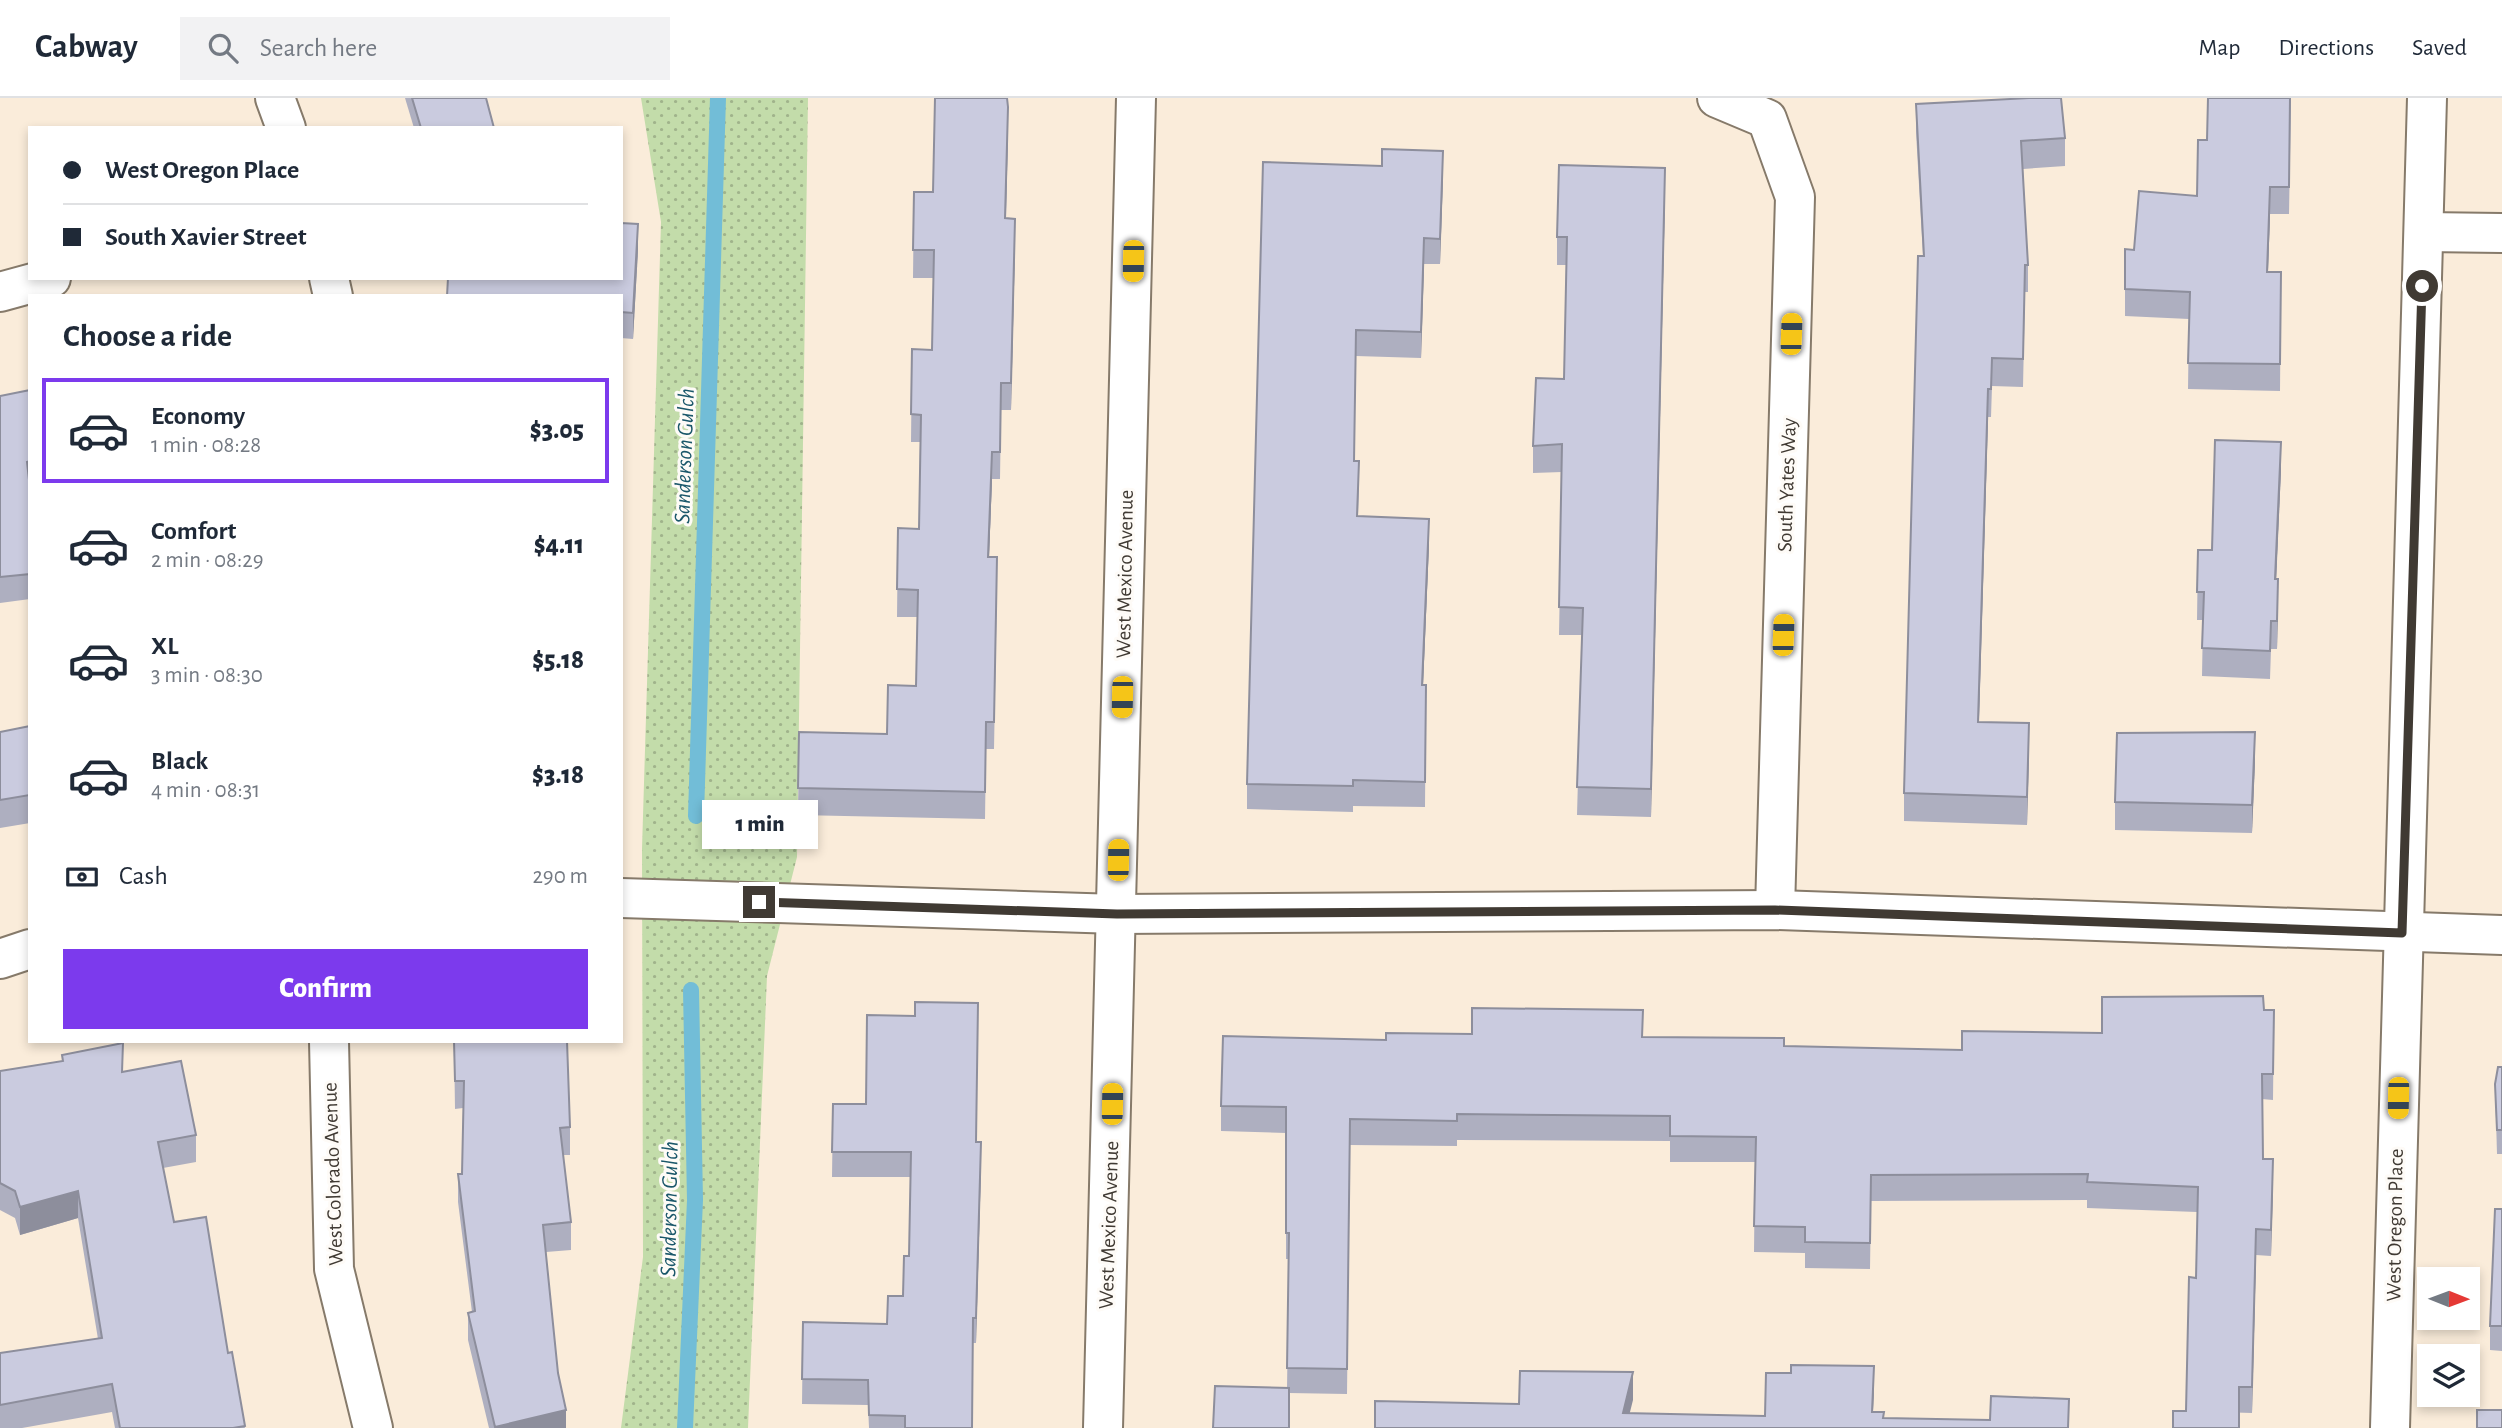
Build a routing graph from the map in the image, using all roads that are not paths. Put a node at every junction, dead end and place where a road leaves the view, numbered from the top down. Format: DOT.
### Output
graph roads {
  1 [pos="275,98"];
  2 [pos="1136,98"];
  3 [pos="1717,98"];
  4 [pos="2427,98"];
  5 [pos="285,126"];
  6 [pos="2424,232"];
  7 [pos="2502,233"];
  8 [pos="44,280"];
  9 [pos="0,292"];
  10 [pos="623,898"];
  11 [pos="1775,910"];
  12 [pos="1117,914"];
  13 [pos="2402,933"];
  14 [pos="2502,935"];
  15 [pos="28,949"];
  16 [pos="0,959"];
  17 [pos="329,1043"];
  18 [pos="373,1428"];
  19 [pos="1103,1428"];
  20 [pos="2390,1428"];
  1 -- 5 [label="street"];
  2 -- 12 [label="street, West Mexico Avenue"];
  3 -- 11 [label="street, South Yates Way"];
  4 -- 6 [label="street, West Oregon Place"];
  6 -- 7 [label="street"];
  6 -- 13 [label="street, West Oregon Place"];
  8 -- 9 [label="street"];
  10 -- 12 [label="street"];
  11 -- 12 [label="street"];
  11 -- 13 [label="street"];
  12 -- 19 [label="street, West Mexico Avenue"];
  13 -- 14 [label="street"];
  13 -- 20 [label="street, West Oregon Place"];
  15 -- 16 [label="street"];
  17 -- 18 [label="street, West Colorado Avenue"];
}
